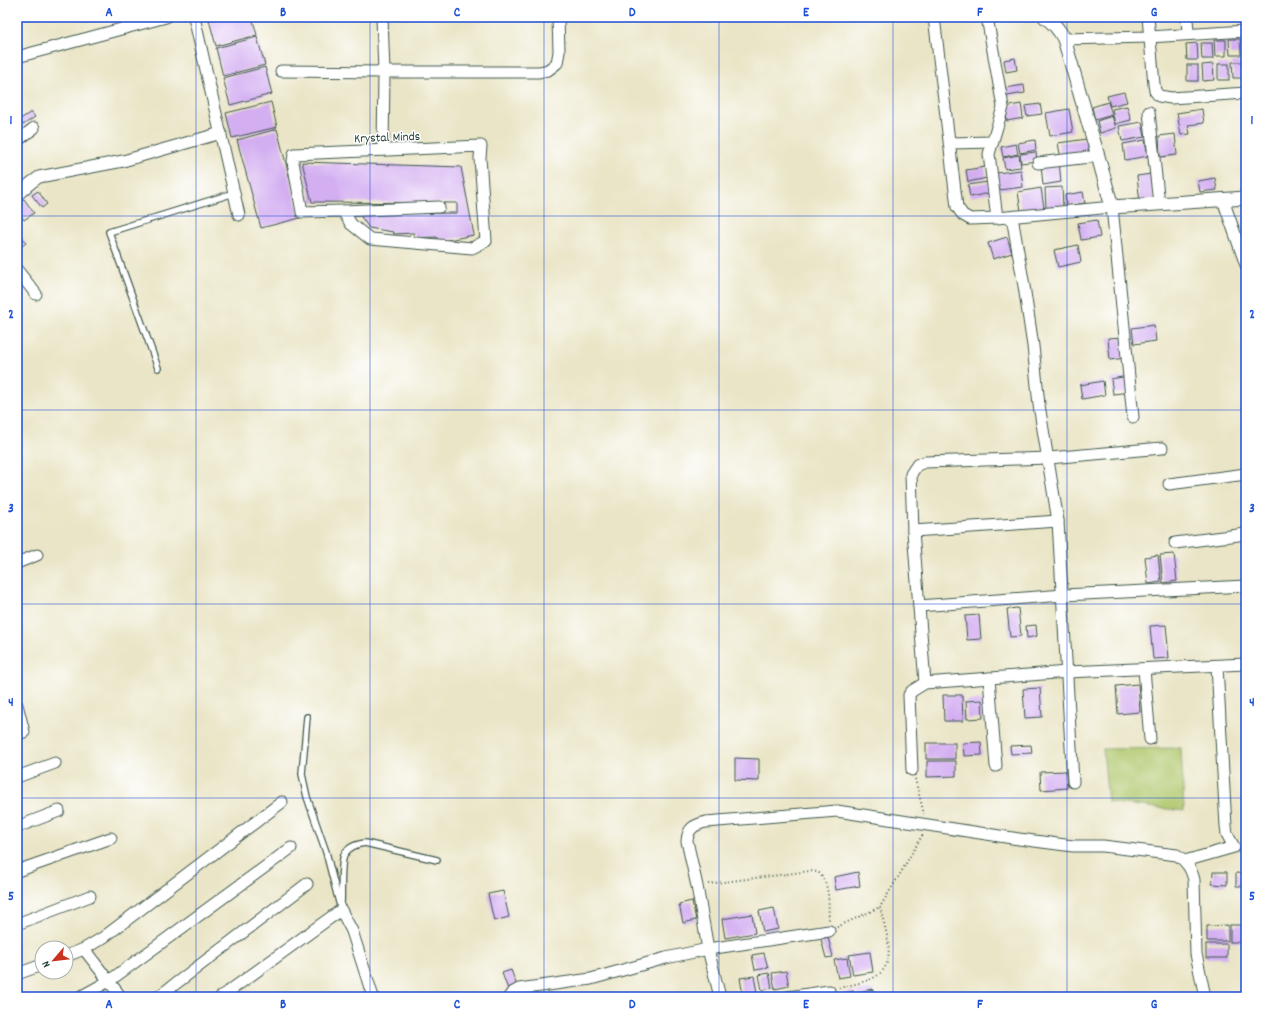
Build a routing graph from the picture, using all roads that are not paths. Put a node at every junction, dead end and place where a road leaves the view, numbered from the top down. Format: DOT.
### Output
graph roads {
  1 [pos="166,17"];
  2 [pos="194,17"];
  3 [pos="382,17"];
  4 [pos="558,17"];
  5 [pos="934,17"];
  6 [pos="987,17"];
  7 [pos="1045,17"];
  8 [pos="1148,17"];
  9 [pos="1187,17"];
  10 [pos="1246,31"];
  11 [pos="1188,34"];
  12 [pos="1149,37"];
  13 [pos="1064,39"];
  14 [pos="17,57"];
  15 [pos="281,71"];
  16 [pos="384,72"];
  17 [pos="1246,94"];
  18 [pos="1148,112"];
  19 [pos="34,128"];
  20 [pos="221,133"];
  21 [pos="17,142"];
  22 [pos="993,142"];
  23 [pos="950,143"];
  24 [pos="383,150"];
  25 [pos="1098,156"];
  26 [pos="1038,163"];
  27 [pos="235,193"];
  28 [pos="17,195"];
  29 [pos="1246,198"];
  30 [pos="1223,200"];
  31 [pos="1159,204"];
  32 [pos="439,207"];
  33 [pos="1112,207"];
  34 [pos="343,211"];
  35 [pos="240,214"];
  36 [pos="1012,216"];
  37 [pos="998,218"];
  38 [pos="1246,265"];
  39 [pos="17,270"];
  40 [pos="36,294"];
  41 [pos="158,368"];
  42 [pos="1133,416"];
  43 [pos="1162,448"];
  44 [pos="1049,458"];
  45 [pos="1246,474"];
  46 [pos="1169,484"];
  47 [pos="1058,520"];
  48 [pos="913,531"];
  49 [pos="1246,534"];
  50 [pos="1175,543"];
  51 [pos="37,555"];
  52 [pos="17,563"];
  53 [pos="1246,586"];
  54 [pos="1064,595"];
  55 [pos="919,606"];
  56 [pos="1246,664"];
  57 [pos="1217,666"];
  58 [pos="1144,669"];
  59 [pos="1068,672"];
  60 [pos="989,678"];
  61 [pos="925,683"];
  62 [pos="17,705"];
  63 [pos="307,717"];
  64 [pos="17,734"];
  65 [pos="1150,739"];
  66 [pos="55,763"];
  67 [pos="996,766"];
  68 [pos="912,770"];
  69 [pos="17,777"];
  70 [pos="1073,782"];
  71 [pos="282,802"];
  72 [pos="59,811"];
  73 [pos="17,827"];
  74 [pos="111,838"];
  75 [pos="292,848"];
  76 [pos="437,860"];
  77 [pos="1185,861"];
  78 [pos="17,871"];
  79 [pos="307,884"];
  80 [pos="90,896"];
  81 [pos="341,910"];
  82 [pos="17,924"];
  83 [pos="830,931"];
  84 [pos="84,949"];
  85 [pos="708,949"];
  86 [pos="74,953"];
  87 [pos="34,968"];
  88 [pos="17,974"];
  89 [pos="109,981"];
  90 [pos="829,991"];
  91 [pos="80,997"];
  92 [pos="120,997"];
  93 [pos="158,997"];
  94 [pos="221,997"];
  95 [pos="373,997"];
  96 [pos="509,997"];
  97 [pos="720,997"];
  98 [pos="788,997"];
  99 [pos="1205,997"];
  1 -- 14 [label="street"];
  2 -- 20 [label="street"];
  3 -- 16 [label="street"];
  4 -- 16 [label="street"];
  5 -- 23 [label="street"];
  6 -- 22 [label="street"];
  7 -- 13 [label="street"];
  8 -- 12 [label="street"];
  9 -- 11 [label="street"];
  10 -- 11 [label="street"];
  11 -- 12 [label="street"];
  12 -- 13 [label="street"];
  12 -- 17 [label="street"];
  13 -- 25 [label="street"];
  15 -- 16 [label="street"];
  16 -- 24 [label="street"];
  18 -- 31 [label="street"];
  19 -- 21 [label="street"];
  20 -- 27 [label="street"];
  20 -- 28 [label="street"];
  22 -- 23 [label="street"];
  22 -- 37 [label="street"];
  23 -- 37 [label="street"];
  24 -- 34 [label="street, Krystal Minds"];
  24 -- 34 [label="street, Krystal Minds"];
  25 -- 26 [label="street"];
  25 -- 33 [label="street"];
  27 -- 35 [label="street"];
  27 -- 41 [label="lane"];
  29 -- 30 [label="street"];
  30 -- 31 [label="street"];
  30 -- 38 [label="street"];
  31 -- 33 [label="street"];
  32 -- 34 [label="street"];
  33 -- 36 [label="street"];
  33 -- 42 [label="street"];
  36 -- 37 [label="street"];
  36 -- 44 [label="street"];
  39 -- 40 [label="street"];
  43 -- 44 [label="street"];
  44 -- 47 [label="street"];
  44 -- 48 [label="street"];
  45 -- 46 [label="street"];
  47 -- 48 [label="street"];
  47 -- 54 [label="street"];
  48 -- 55 [label="street"];
  49 -- 50 [label="street"];
  51 -- 52 [label="street"];
  53 -- 54 [label="street"];
  54 -- 55 [label="street"];
  54 -- 59 [label="street"];
  55 -- 61 [label="street"];
  56 -- 57 [label="street"];
  57 -- 58 [label="street"];
  57 -- 77 [label="street"];
  58 -- 59 [label="street"];
  58 -- 65 [label="street"];
  59 -- 60 [label="street"];
  59 -- 70 [label="street"];
  60 -- 61 [label="street"];
  60 -- 67 [label="street"];
  61 -- 68 [label="street"];
  62 -- 64 [label="street"];
  63 -- 81 [label="lane"];
  66 -- 69 [label="street"];
  71 -- 84 [label="street"];
  72 -- 73 [label="street"];
  74 -- 78 [label="street"];
  75 -- 89 [label="street"];
  76 -- 81 [label="lane"];
  77 -- 85 [label="street"];
  77 -- 99 [label="street"];
  79 -- 93 [label="street"];
  80 -- 82 [label="street"];
  81 -- 94 [label="street"];
  81 -- 95 [label="street"];
  83 -- 85 [label="street"];
  84 -- 86 [label="street"];
  84 -- 89 [label="street"];
  85 -- 96 [label="street"];
  85 -- 97 [label="street"];
  87 -- 88 [label="street"];
  89 -- 91 [label="street"];
  89 -- 92 [label="street"];
  90 -- 98 [label="street"];
}
